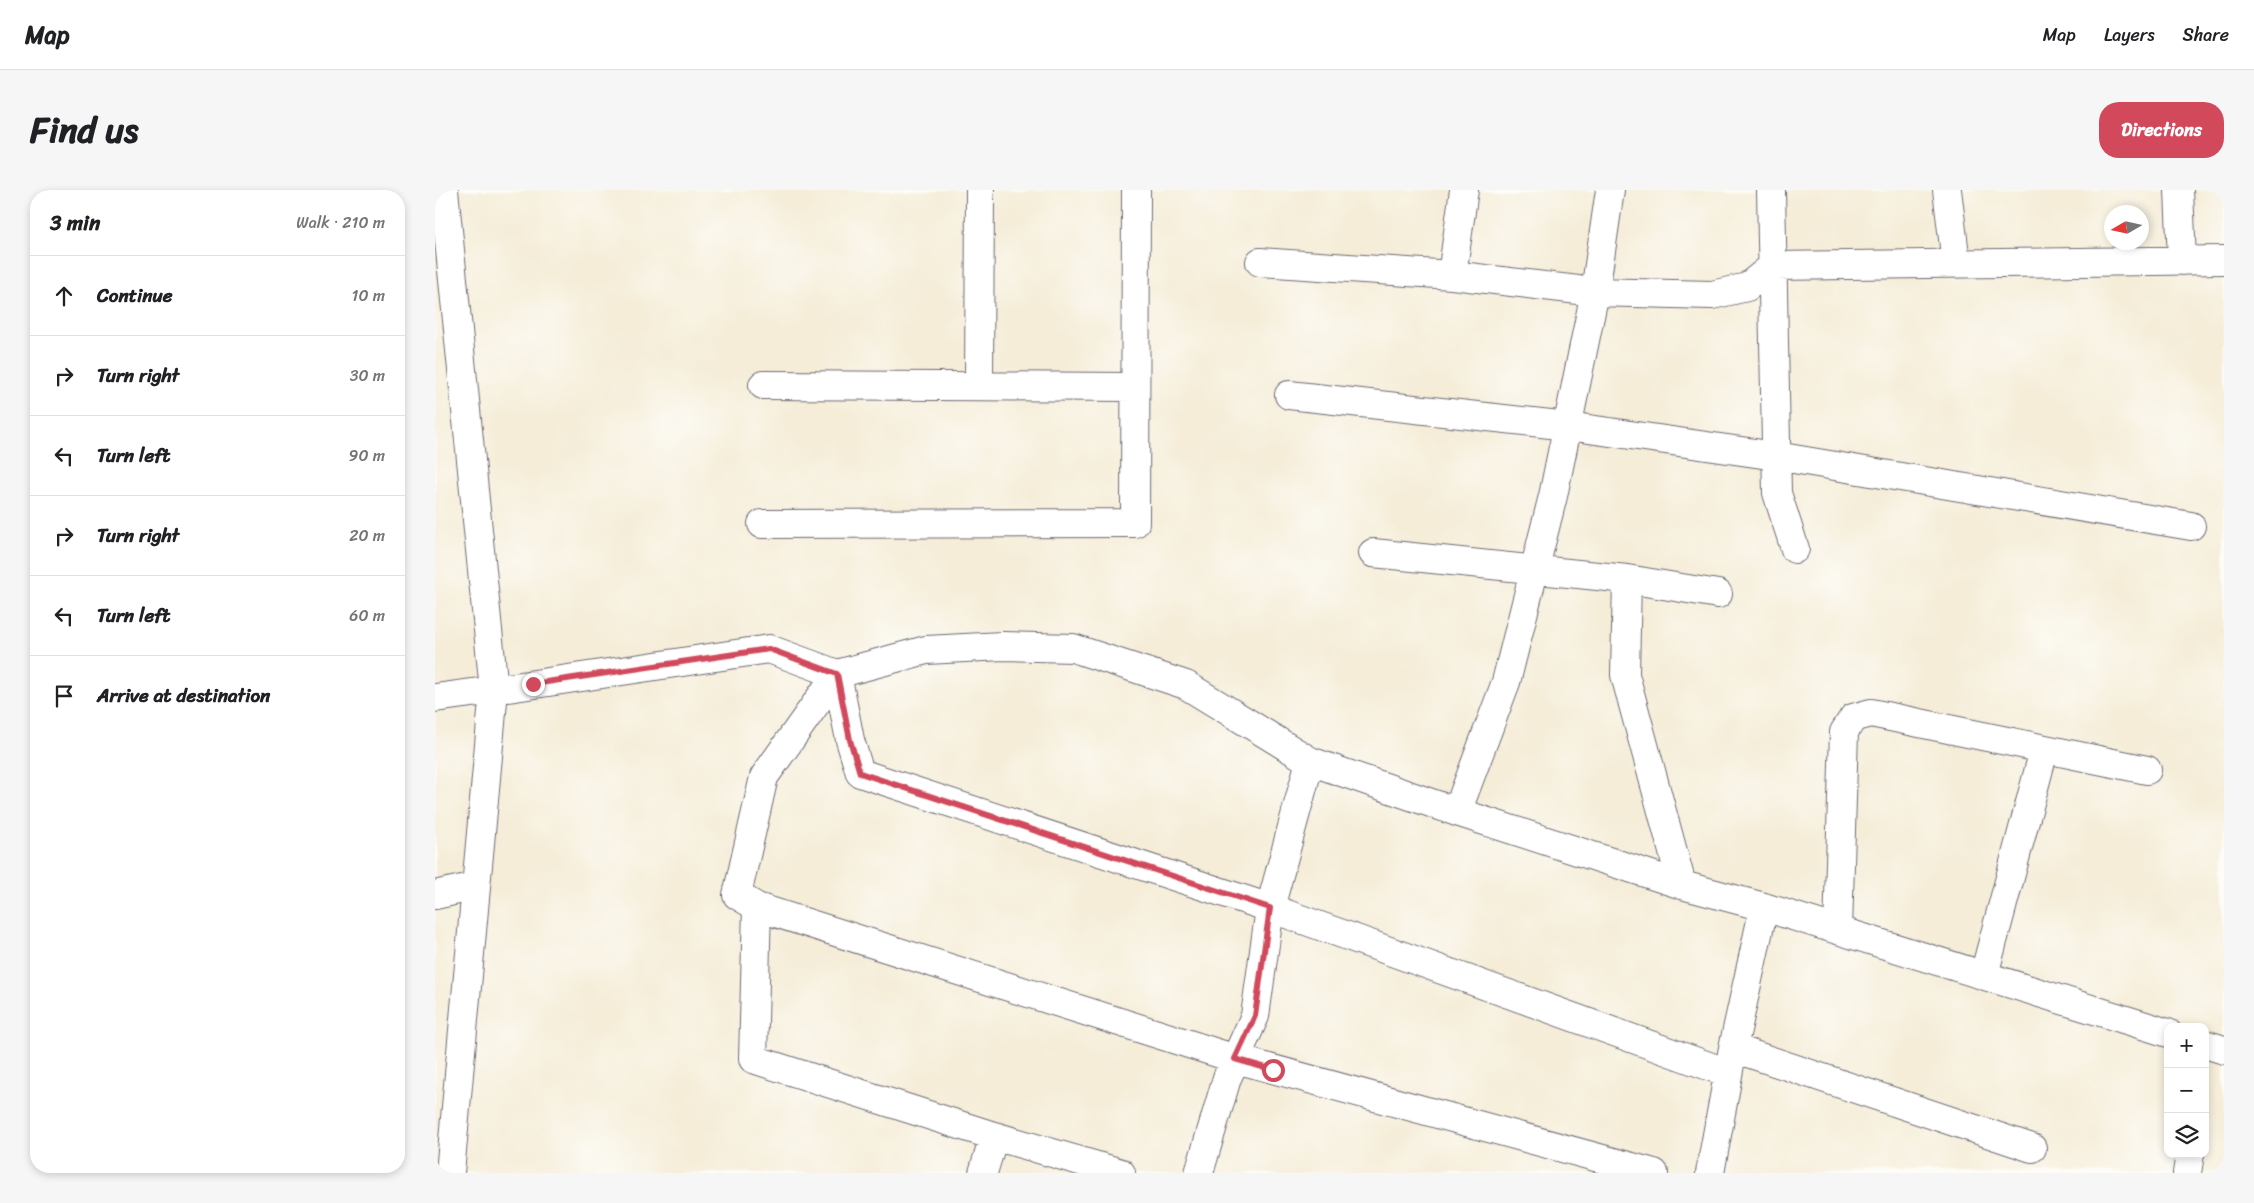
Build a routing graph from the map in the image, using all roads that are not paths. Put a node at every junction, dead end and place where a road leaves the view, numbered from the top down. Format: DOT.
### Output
graph roads {
  1 [pos="444,190"];
  2 [pos="980,190"];
  3 [pos="1136,190"];
  4 [pos="1464,190"];
  5 [pos="1610,190"];
  6 [pos="1771,190"];
  7 [pos="1947,190"];
  8 [pos="2179,190"];
  9 [pos="2224,260"];
  10 [pos="2182,261"];
  11 [pos="1260,262"];
  12 [pos="1956,263"];
  13 [pos="1773,266"];
  14 [pos="1453,275"];
  15 [pos="1595,292"];
  16 [pos="763,385"];
  17 [pos="979,385"];
  18 [pos="1134,387"];
  19 [pos="1289,395"];
  20 [pos="1568,426"];
  21 [pos="1776,456"];
  22 [pos="762,524"];
  23 [pos="2191,526"];
  24 [pos="1795,549"];
  25 [pos="1373,553"];
  26 [pos="1535,568"];
  27 [pos="1627,579"];
  28 [pos="1718,594"];
  29 [pos="837,674"];
  30 [pos="493,690"];
  31 [pos="435,698"];
  32 [pos="2043,750"];
  33 [pos="1310,761"];
  34 [pos="2147,770"];
  35 [pos="1457,812"];
  36 [pos="476,886"];
  37 [pos="1682,886"];
  38 [pos="435,895"];
  39 [pos="757,907"];
  40 [pos="1764,907"];
  41 [pos="1270,908"];
  42 [pos="1837,930"];
  43 [pos="1984,975"];
  44 [pos="2164,1031"];
  45 [pos="1235,1059"];
  46 [pos="1731,1061"];
  47 [pos="994,1136"];
  48 [pos="2032,1148"];
  49 [pos="2189,1158"];
  50 [pos="450,1173"];
  51 [pos="983,1173"];
  52 [pos="1121,1173"];
  53 [pos="1199,1173"];
  54 [pos="1654,1173"];
  55 [pos="1710,1173"];
  56 [pos="2187,1173"];
  1 -- 30 [label="street"];
  2 -- 17 [label="street"];
  3 -- 18 [label="street"];
  4 -- 14 [label="street"];
  5 -- 15 [label="street"];
  6 -- 13 [label="street"];
  7 -- 12 [label="street"];
  8 -- 10 [label="street"];
  9 -- 10 [label="street"];
  10 -- 12 [label="street"];
  11 -- 14 [label="street"];
  12 -- 13 [label="street"];
  13 -- 15 [label="street"];
  13 -- 21 [label="street"];
  14 -- 15 [label="street"];
  15 -- 20 [label="street"];
  16 -- 17 [label="street"];
  17 -- 18 [label="street"];
  18 -- 22 [label="street"];
  19 -- 20 [label="street"];
  20 -- 21 [label="street"];
  20 -- 26 [label="street"];
  21 -- 23 [label="street"];
  21 -- 24 [label="street"];
  25 -- 26 [label="street"];
  26 -- 27 [label="street"];
  26 -- 35 [label="street"];
  27 -- 28 [label="street"];
  27 -- 37 [label="street"];
  29 -- 30 [label="street"];
  29 -- 33 [label="street"];
  29 -- 39 [label="street"];
  29 -- 41 [label="street"];
  30 -- 31 [label="street"];
  30 -- 36 [label="street"];
  32 -- 34 [label="street"];
  32 -- 42 [label="street"];
  32 -- 43 [label="street"];
  33 -- 35 [label="street"];
  33 -- 41 [label="street"];
  35 -- 37 [label="street"];
  36 -- 38 [label="street"];
  36 -- 50 [label="street"];
  37 -- 40 [label="street"];
  39 -- 45 [label="street"];
  39 -- 47 [label="street"];
  40 -- 42 [label="street"];
  40 -- 46 [label="street"];
  41 -- 45 [label="street"];
  41 -- 46 [label="street"];
  42 -- 43 [label="street"];
  43 -- 44 [label="street"];
  45 -- 53 [label="street"];
  45 -- 54 [label="street"];
  46 -- 48 [label="street"];
  46 -- 55 [label="street"];
  47 -- 51 [label="street"];
  47 -- 52 [label="street"];
  49 -- 56 [label="street"];
}
